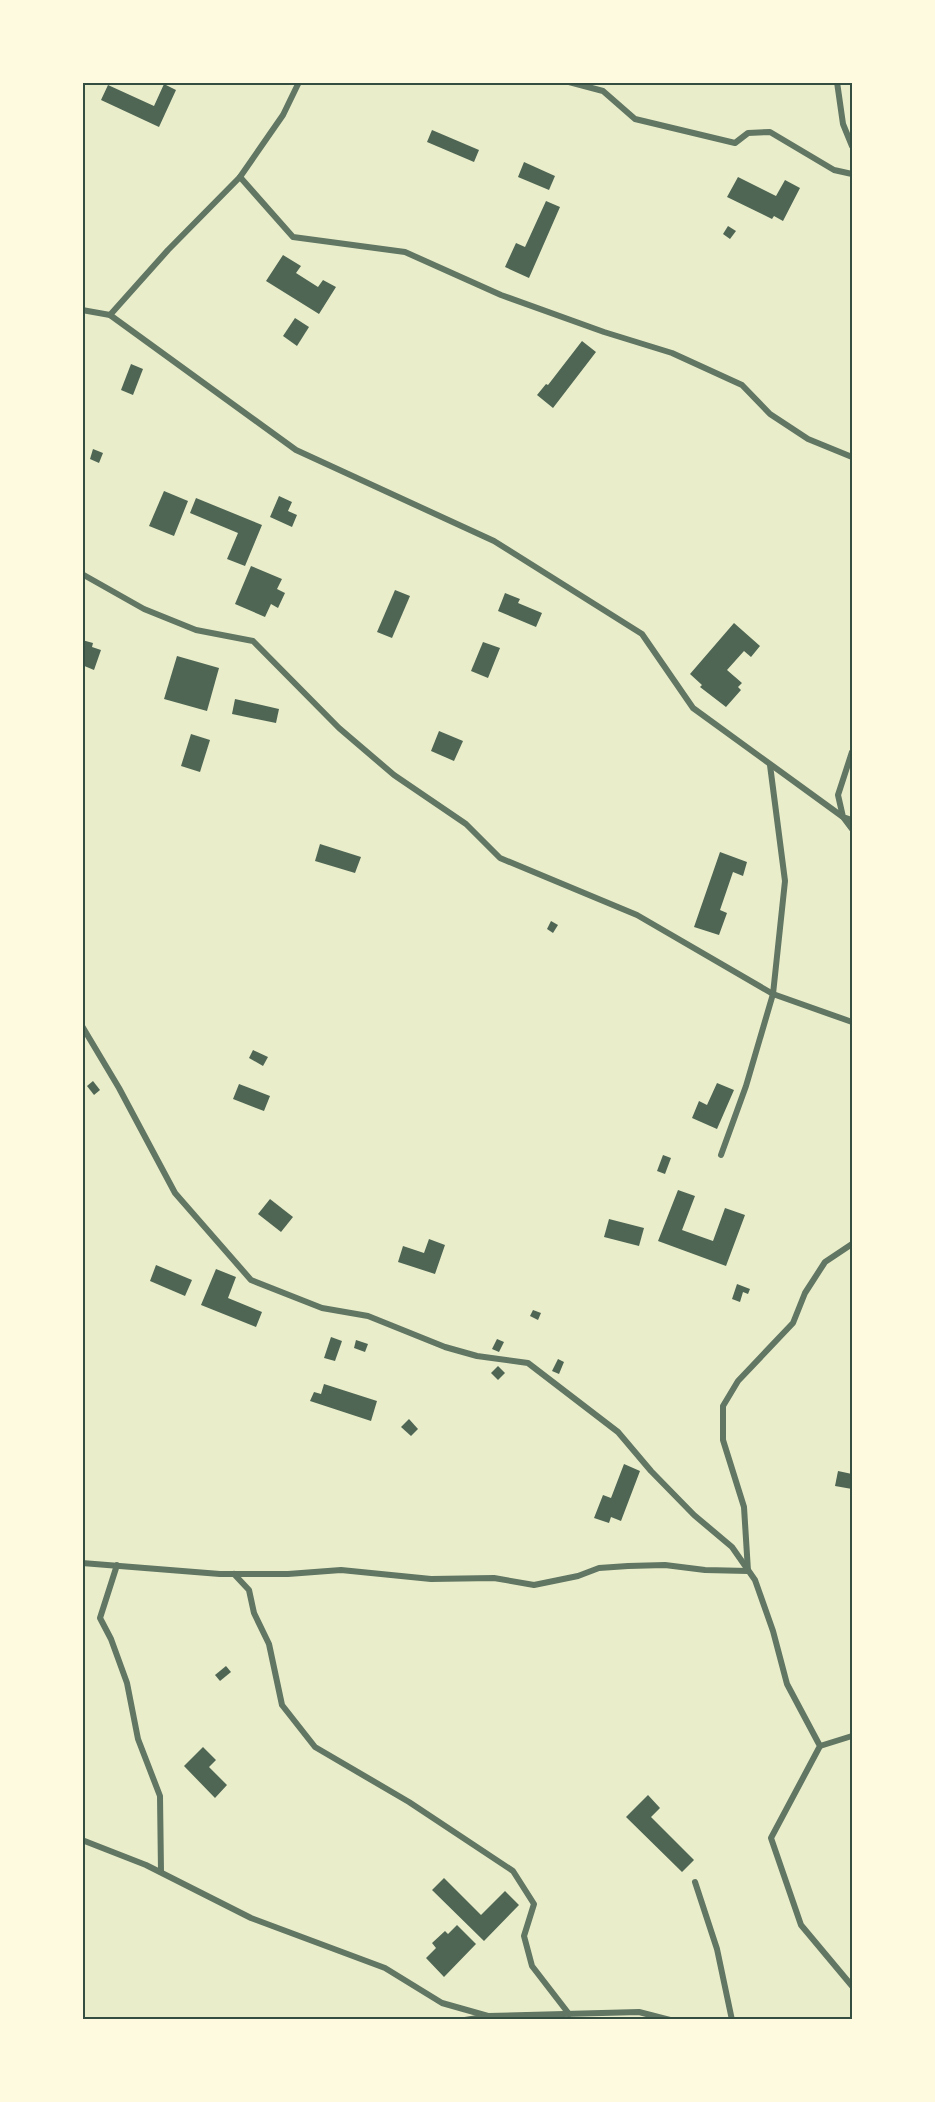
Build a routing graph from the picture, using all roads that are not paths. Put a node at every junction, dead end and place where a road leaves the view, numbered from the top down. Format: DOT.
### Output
graph roads {
  1 [pos="299,82"];
  2 [pos="569,82"];
  3 [pos="837,82"];
  4 [pos="852,146"];
  5 [pos="852,174"];
  6 [pos="240,177"];
  7 [pos="82,310"];
  8 [pos="110,315"];
  9 [pos="852,457"];
  10 [pos="82,574"];
  11 [pos="852,752"];
  12 [pos="770,765"];
  13 [pos="843,817"];
  14 [pos="852,820"];
  15 [pos="852,829"];
  16 [pos="773,994"];
  17 [pos="852,1022"];
  18 [pos="82,1026"];
  19 [pos="721,1155"];
  20 [pos="852,1244"];
  21 [pos="82,1563"];
  22 [pos="117,1565"];
  23 [pos="748,1570"];
  24 [pos="234,1574"];
  25 [pos="852,1736"];
  26 [pos="820,1746"];
  27 [pos="82,1840"];
  28 [pos="161,1872"];
  29 [pos="695,1882"];
  30 [pos="852,1986"];
  31 [pos="569,2014"];
  32 [pos="488,2016"];
  33 [pos="465,2019"];
  34 [pos="670,2019"];
  35 [pos="732,2019"];
  1 -- 6 [label="street"];
  2 -- 5 [label="street"];
  3 -- 4 [label="street"];
  6 -- 8 [label="street"];
  6 -- 9 [label="street"];
  7 -- 8 [label="street"];
  8 -- 12 [label="street"];
  10 -- 16 [label="street"];
  11 -- 13 [label="street"];
  12 -- 13 [label="street"];
  12 -- 16 [label="street"];
  13 -- 14 [label="street"];
  13 -- 15 [label="street"];
  16 -- 17 [label="street"];
  16 -- 19 [label="street"];
  18 -- 23 [label="street"];
  20 -- 23 [label="street"];
  21 -- 22 [label="street"];
  22 -- 24 [label="street"];
  22 -- 28 [label="street"];
  23 -- 24 [label="street"];
  23 -- 26 [label="street"];
  24 -- 31 [label="street"];
  25 -- 26 [label="street"];
  26 -- 30 [label="street"];
  27 -- 28 [label="street"];
  28 -- 32 [label="street"];
  29 -- 35 [label="street"];
  31 -- 32 [label="street"];
  31 -- 34 [label="street"];
  32 -- 33 [label="street"];
}
